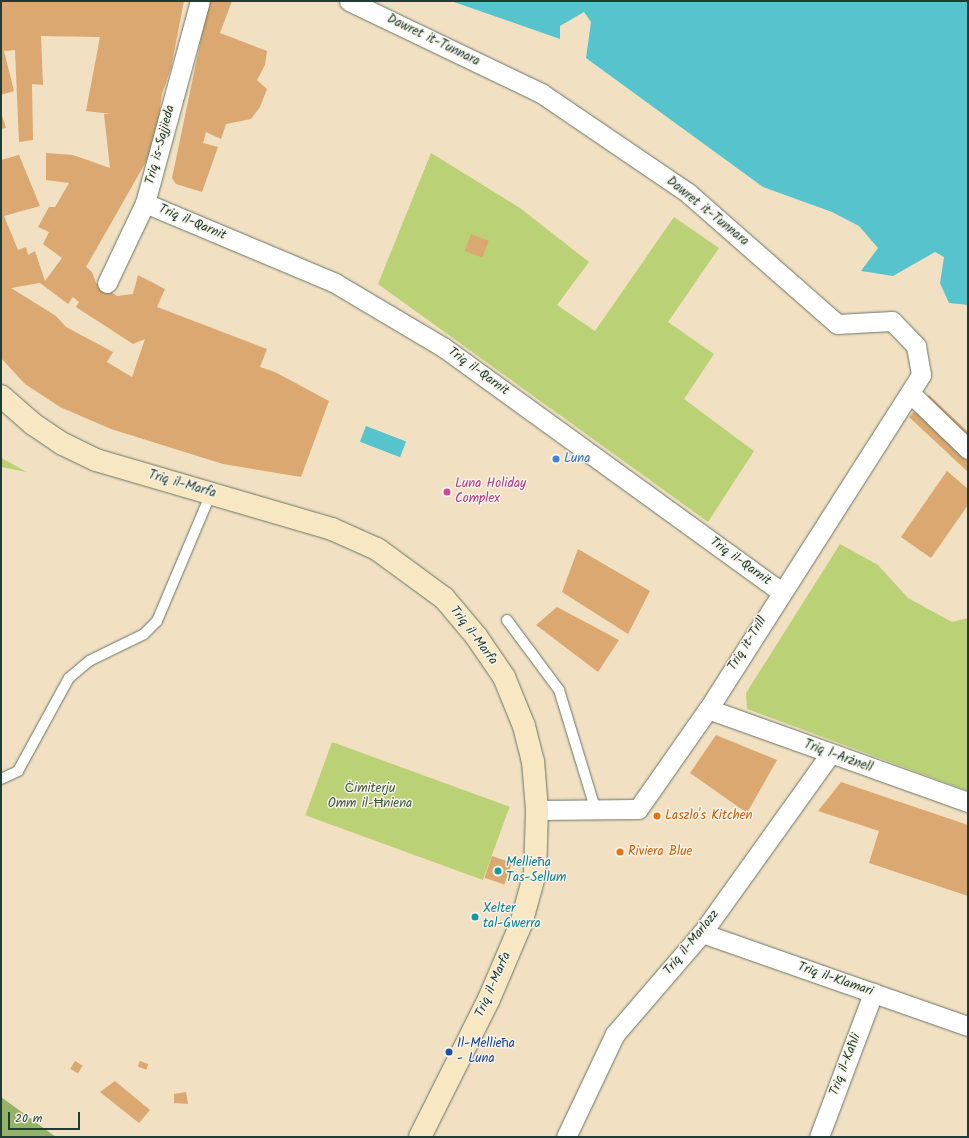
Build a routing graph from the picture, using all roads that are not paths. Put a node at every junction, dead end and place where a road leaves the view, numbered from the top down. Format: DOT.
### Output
graph roads {
  1 [pos="200,1"];
  2 [pos="350,1"];
  3 [pos="145,203"];
  4 [pos="107,283"];
  5 [pos="910,393"];
  6 [pos="1,396"];
  7 [pos="968,449"];
  8 [pos="211,493"];
  9 [pos="781,592"];
  10 [pos="507,620"];
  11 [pos="708,709"];
  12 [pos="830,754"];
  13 [pos="1,779"];
  14 [pos="968,802"];
  15 [pos="595,808"];
  16 [pos="537,810"];
  17 [pos="702,933"];
  18 [pos="873,993"];
  19 [pos="968,1026"];
  20 [pos="420,1137"];
  21 [pos="566,1137"];
  22 [pos="819,1137"];
  1 -- 3 [label="street, Triq is-Sajjieda"];
  2 -- 5 [label="street, Dawret it-Tunnara"];
  3 -- 4 [label="street, Triq is-Sajjieda"];
  3 -- 9 [label="street, Triq il-Qarnit"];
  5 -- 7 [label="street"];
  5 -- 9 [label="street, Triq it-Trill"];
  6 -- 8 [label="main road, Triq il-Marfa"];
  8 -- 13 [label="lane"];
  8 -- 16 [label="main road, Triq il-Marfa"];
  9 -- 11 [label="street, Triq it-Trill"];
  10 -- 15 [label="lane"];
  11 -- 12 [label="street, Triq l-Arżnell"];
  11 -- 15 [label="street, Triq it-Trill"];
  12 -- 14 [label="street, Triq l-Arżnell"];
  12 -- 17 [label="street, Triq il-Marlozz"];
  15 -- 16 [label="street, Triq it-Trill"];
  16 -- 20 [label="main road, Triq il-Marfa"];
  17 -- 18 [label="street, Triq il-Klamari"];
  17 -- 21 [label="street, Triq il-Marlozz"];
  18 -- 19 [label="street, Triq il-Klamari"];
  18 -- 22 [label="street, Triq il-Kaħli"];
}
